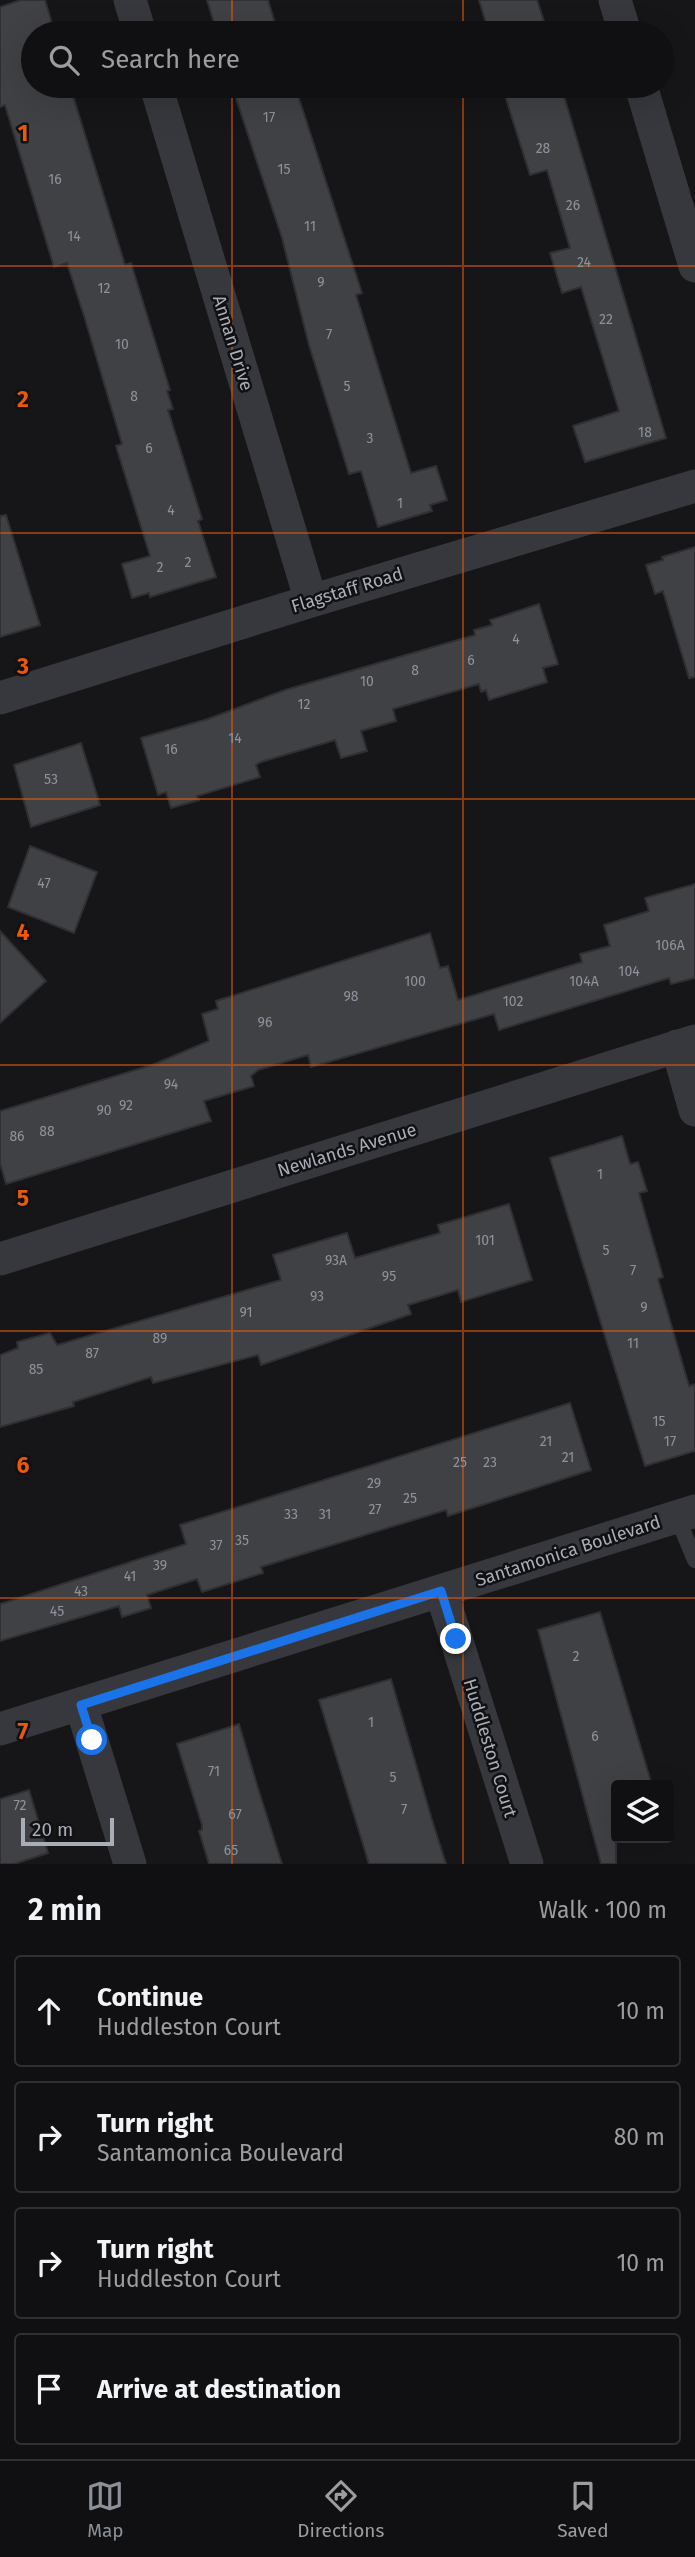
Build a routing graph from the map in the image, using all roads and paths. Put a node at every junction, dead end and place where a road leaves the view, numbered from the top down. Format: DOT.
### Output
graph roads {
  1 [pos="130,0"];
  2 [pos="615,0"];
  3 [pos="136,21"];
  4 [pos="621,21"];
  5 [pos="160,98"];
  6 [pos="645,98"];
  7 [pos="695,265"];
  8 [pos="695,486"];
  9 [pos="311,601"];
  10 [pos="0,698"];
  11 [pos="686,1044"];
  12 [pos="695,1110"];
  13 [pos="0,1259"];
  14 [pos="686,1514"];
  15 [pos="695,1560"];
  16 [pos="441,1591"];
  17 [pos="81,1705"];
  18 [pos="0,1729"];
  19 [pos="130,1864"];
  20 [pos="527,1864"];
  1 -- 3 [label="street"];
  2 -- 4 [label="street"];
  5 -- 9 [label="street, Annan Drive"];
  6 -- 7 [label="street"];
  8 -- 9 [label="street, Flagstaff Road"];
  9 -- 10 [label="street, Flagstaff Road"];
  11 -- 12 [label="street"];
  11 -- 13 [label="street, Newlands Avenue"];
  14 -- 15 [label="lane"];
  14 -- 16 [label="street, Santamonica Boulevard"];
  16 -- 17 [label="street, Santamonica Boulevard"];
  16 -- 20 [label="street, Huddleston Court"];
  17 -- 18 [label="street, Santamonica Boulevard"];
  17 -- 19 [label="street"];
}
